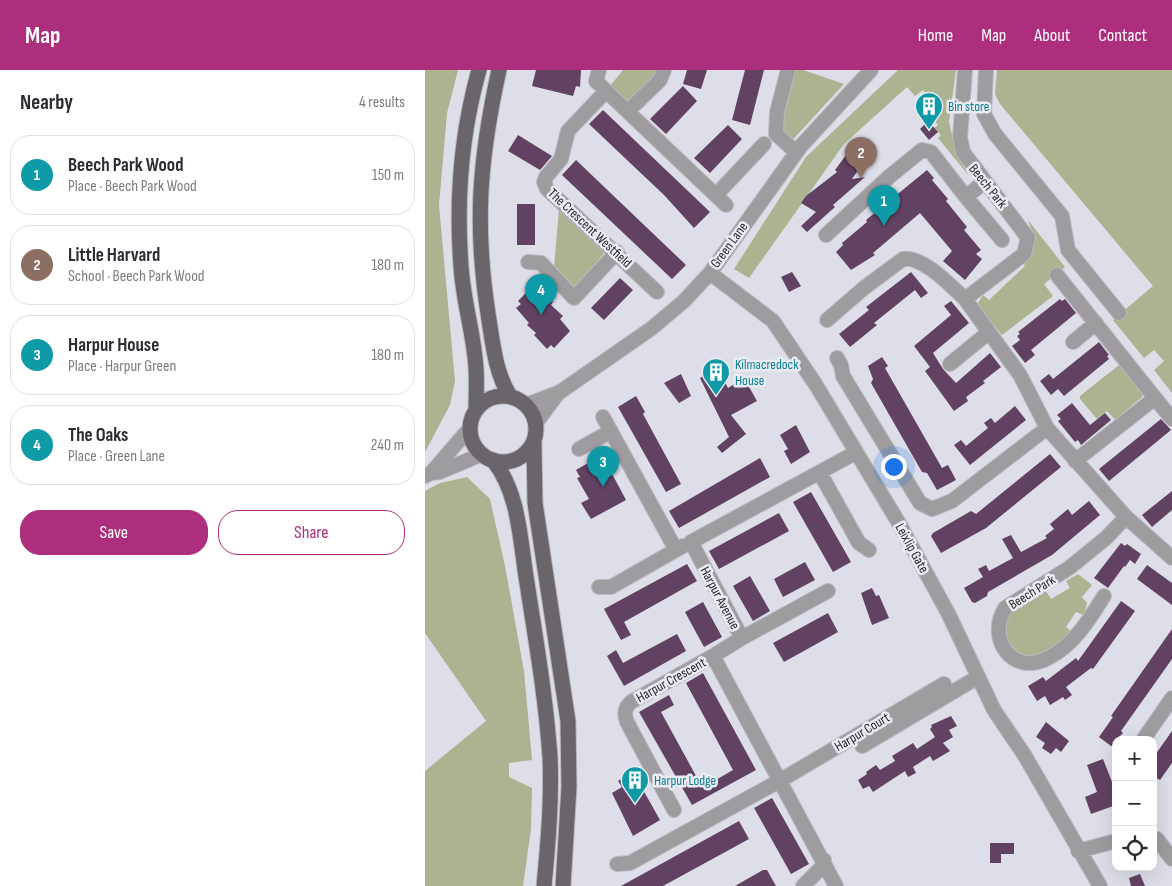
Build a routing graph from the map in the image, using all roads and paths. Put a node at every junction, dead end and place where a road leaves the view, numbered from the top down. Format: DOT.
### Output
graph roads {
  1 [pos="479,70"];
  2 [pos="499,70"];
  3 [pos="599,70"];
  4 [pos="664,70"];
  5 [pos="788,70"];
  6 [pos="871,70"];
  7 [pos="965,70"];
  8 [pos="986,70"];
  9 [pos="606,91"];
  10 [pos="628,111"];
  11 [pos="765,144"];
  12 [pos="796,152"];
  13 [pos="984,182"];
  14 [pos="966,197"];
  15 [pos="825,235"];
  16 [pos="1002,240"];
  17 [pos="617,252"];
  18 [pos="528,262"];
  19 [pos="710,273"];
  20 [pos="1057,275"];
  21 [pos="657,292"];
  22 [pos="965,298"];
  23 [pos="1119,313"];
  24 [pos="827,320"];
  25 [pos="1096,324"];
  26 [pos="989,332"];
  27 [pos="1073,342"];
  28 [pos="837,358"];
  29 [pos="950,364"];
  30 [pos="560,392"];
  31 [pos="510,396"];
  32 [pos="1155,398"];
  33 [pos="526,405"];
  34 [pos="476,410"];
  35 [pos="603,417"];
  36 [pos="1172,419"];
  37 [pos="536,422"];
  38 [pos="470,428"];
  39 [pos="1047,428"];
  40 [pos="611,431"];
  41 [pos="533,442"];
  42 [pos="579,449"];
  43 [pos="855,453"];
  44 [pos="488,457"];
  45 [pos="1075,461"];
  46 [pos="820,473"];
  47 [pos="428,474"];
  48 [pos="1126,517"];
  49 [pos="691,542"];
  50 [pos="676,550"];
  51 [pos="869,550"];
  52 [pos="1172,558"];
  53 [pos="599,587"];
  54 [pos="828,591"];
  55 [pos="1104,596"];
  56 [pos="742,638"];
  57 [pos="713,656"];
  58 [pos="978,677"];
  59 [pos="944,684"];
  60 [pos="1172,698"];
  61 [pos="1146,736"];
  62 [pos="862,746"];
  63 [pos="781,780"];
  64 [pos="674,810"];
  65 [pos="1157,839"];
  66 [pos="1112,842"];
  67 [pos="1078,851"];
  68 [pos="1172,859"];
  69 [pos="824,860"];
  70 [pos="617,864"];
  71 [pos="544,886"];
  72 [pos="563,886"];
  73 [pos="803,886"];
  74 [pos="837,886"];
  75 [pos="1100,886"];
  1 -- 34 [label="main road"];
  2 -- 31 [label="main road"];
  3 -- 9 [label="street"];
  4 -- 10 [label="street"];
  5 -- 12 [label="street"];
  6 -- 12 [label="street, Green Lane"];
  7 -- 13 [label="street, Beech Park"];
  8 -- 23 [label="street"];
  9 -- 10 [label="street"];
  9 -- 17 [label="street, The Crescent Westfield"];
  10 -- 11 [label="street"];
  12 -- 19 [label="street, Green Lane"];
  13 -- 14 [label="street"];
  13 -- 22 [label="street, Beech Park"];
  14 -- 15 [label="street"];
  14 -- 16 [label="street"];
  17 -- 18 [label="street"];
  17 -- 21 [label="street, The Crescent Westfield"];
  19 -- 30 [label="street, Green Lane"];
  19 -- 43 [label="street, Leixlip Gate"];
  20 -- 25 [label="street"];
  22 -- 24 [label="street"];
  22 -- 26 [label="street"];
  25 -- 27 [label="street"];
  25 -- 32 [label="street"];
  26 -- 29 [label="street"];
  26 -- 39 [label="street"];
  28 -- 39 [label="street"];
  30 -- 33 [label="street, Green Lane"];
  30 -- 37 [label="street, Green Lane"];
  31 -- 33 [label="main road"];
  31 -- 34 [label="main road"];
  32 -- 36 [label="street"];
  32 -- 45 [label="street"];
  33 -- 37 [label="main road"];
  34 -- 38 [label="main road"];
  35 -- 40 [label="street"];
  37 -- 41 [label="main road"];
  38 -- 44 [label="main road"];
  38 -- 47 [label="street"];
  39 -- 45 [label="street"];
  40 -- 42 [label="street"];
  40 -- 50 [label="street"];
  41 -- 44 [label="main road"];
  41 -- 72 [label="main road"];
  43 -- 46 [label="street"];
  43 -- 58 [label="street, Leixlip Gate"];
  44 -- 47 [label="street"];
  44 -- 71 [label="main road"];
  45 -- 48 [label="street"];
  46 -- 49 [label="street"];
  46 -- 51 [label="street"];
  48 -- 52 [label="street"];
  48 -- 55 [label="street, Beech Park"];
  49 -- 50 [label="street"];
  49 -- 56 [label="street, Harpur Avenue"];
  50 -- 53 [label="street"];
  54 -- 56 [label="street"];
  56 -- 57 [label="street, Harpur Avenue"];
  57 -- 63 [label="street"];
  57 -- 64 [label="street, Harpur Crescent"];
  58 -- 62 [label="street"];
  58 -- 67 [label="street, Leixlip Gate"];
  59 -- 63 [label="street, Harpur Court"];
  60 -- 61 [label="street"];
  63 -- 69 [label="street"];
  63 -- 70 [label="street, Harpur Court"];
  65 -- 68 [label="street"];
  66 -- 67 [label="street"];
  67 -- 75 [label="street, Leixlip Gate"];
  69 -- 73 [label="street"];
  69 -- 74 [label="street"];
}
